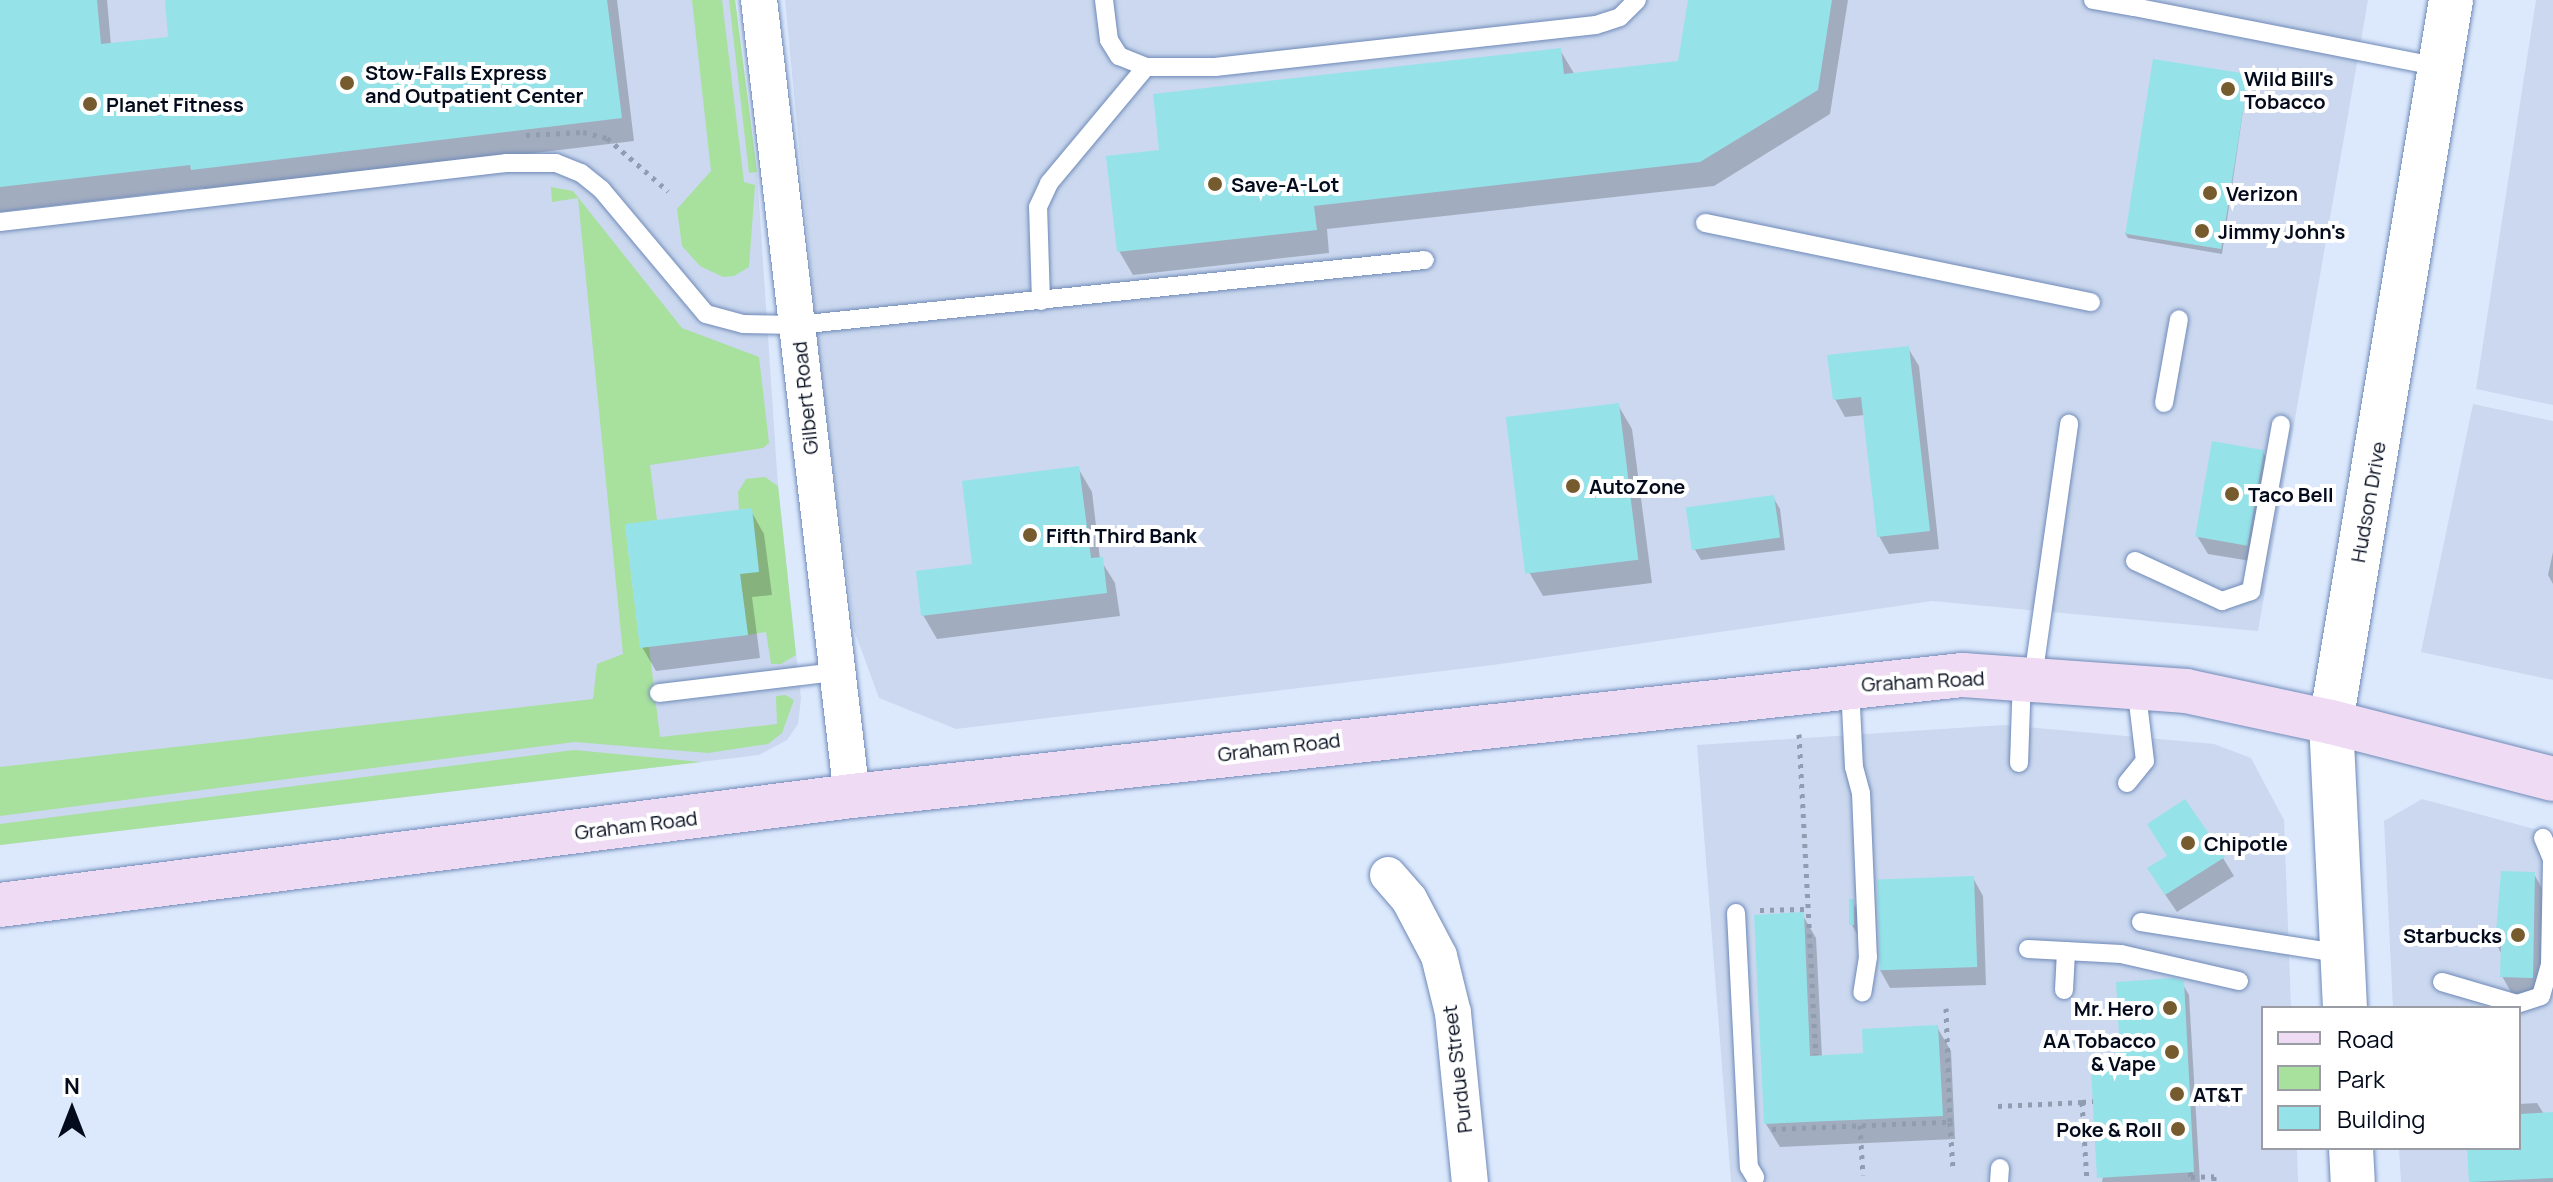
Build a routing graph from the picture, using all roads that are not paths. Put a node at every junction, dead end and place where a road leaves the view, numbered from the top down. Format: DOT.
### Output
graph roads {
  1 [pos="759,0"];
  2 [pos="1104,0"];
  3 [pos="1637,0"];
  4 [pos="2093,0"];
  5 [pos="2451,0"];
  6 [pos="2135,4"];
  7 [pos="1146,67"];
  8 [pos="2441,67"];
  9 [pos="0,222"];
  10 [pos="1705,223"];
  11 [pos="1425,260"];
  12 [pos="1041,301"];
  13 [pos="2091,302"];
  14 [pos="2179,319"];
  15 [pos="797,325"];
  16 [pos="2164,403"];
  17 [pos="2069,424"];
  18 [pos="2281,425"];
  19 [pos="2135,561"];
  20 [pos="836,672"];
  21 [pos="2027,678"];
  22 [pos="1850,685"];
  23 [pos="2136,686"];
  24 [pos="659,693"];
  25 [pos="2331,722"];
  26 [pos="2019,763"];
  27 [pos="2553,779"];
  28 [pos="2127,783"];
  29 [pos="852,796"];
  30 [pos="2543,838"];
  31 [pos="1388,875"];
  32 [pos="0,905"];
  33 [pos="1742,912"];
  34 [pos="2141,922"];
  35 [pos="2028,949"];
  36 [pos="2066,951"];
  37 [pos="2342,954"];
  38 [pos="2239,981"];
  39 [pos="2442,982"];
  40 [pos="2064,990"];
  41 [pos="1862,993"];
  42 [pos="2345,1006"];
  43 [pos="2351,1150"];
  44 [pos="1755,1177"];
  45 [pos="1470,1182"];
  46 [pos="2353,1182"];
  1 -- 15 [label="street, Gilbert Road"];
  2 -- 7 [label="lane"];
  3 -- 7 [label="lane"];
  4 -- 6 [label="lane"];
  5 -- 8 [label="street, Hudson Drive"];
  6 -- 8 [label="lane"];
  7 -- 12 [label="lane"];
  8 -- 25 [label="street, Hudson Drive"];
  9 -- 15 [label="lane"];
  10 -- 13 [label="lane"];
  11 -- 12 [label="lane"];
  12 -- 15 [label="lane"];
  14 -- 16 [label="lane"];
  15 -- 20 [label="street, Gilbert Road"];
  17 -- 21 [label="lane"];
  18 -- 19 [label="lane"];
  20 -- 24 [label="lane"];
  20 -- 29 [label="street, Gilbert Road"];
  21 -- 22 [label="main road, Graham Road"];
  21 -- 23 [label="main road, Graham Road"];
  21 -- 26 [label="lane"];
  22 -- 29 [label="main road, Graham Road"];
  22 -- 41 [label="lane"];
  23 -- 25 [label="main road, Graham Road"];
  23 -- 28 [label="lane"];
  25 -- 27 [label="main road, Graham Road"];
  25 -- 37 [label="street, Hudson Drive"];
  29 -- 32 [label="main road, Graham Road"];
  30 -- 39 [label="lane"];
  31 -- 45 [label="street, Purdue Street"];
  33 -- 44 [label="lane"];
  34 -- 37 [label="lane"];
  35 -- 36 [label="lane"];
  36 -- 38 [label="lane"];
  36 -- 40 [label="lane"];
  37 -- 42 [label="street, Hudson Drive"];
  43 -- 46 [label="street"];
}
